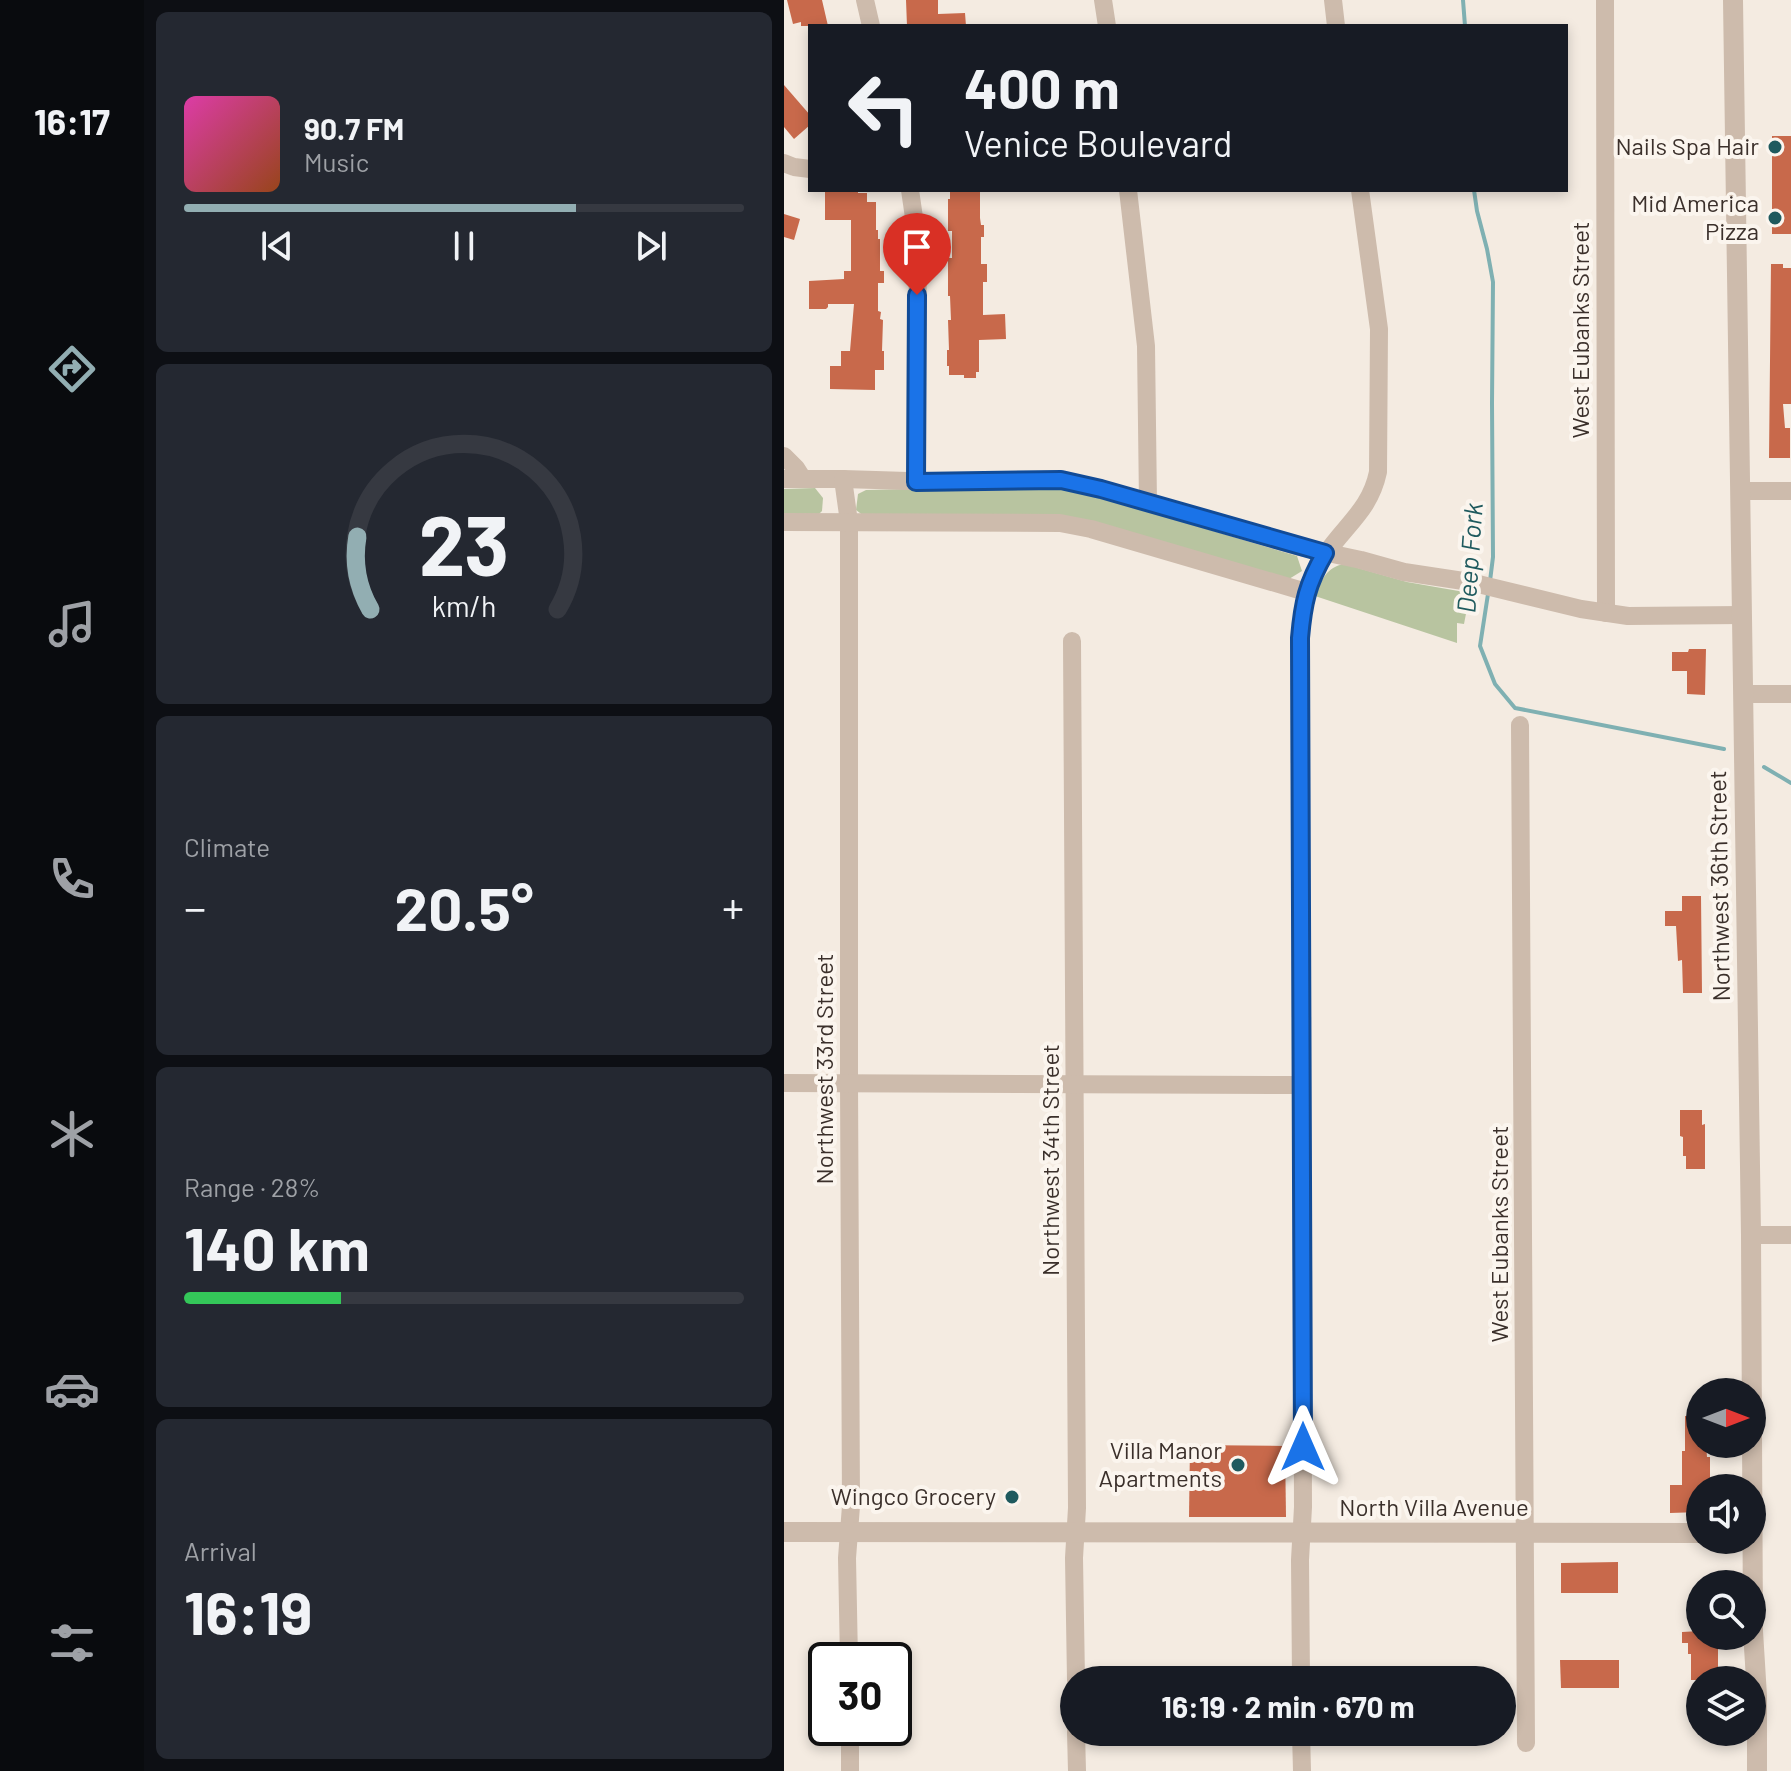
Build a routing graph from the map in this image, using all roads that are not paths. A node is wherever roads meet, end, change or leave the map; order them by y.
1 (865, 0) edge
2 (1103, 0) edge
3 (1333, 0) edge
4 (1605, 0) edge
5 (1733, 0) edge
6 (871, 24) edge
7 (1107, 24) edge
8 (1336, 24) edge
9 (784, 163) edge
10 (808, 169) edge
11 (910, 192) edge
12 (1128, 192) edge
13 (1360, 192) edge
14 (784, 456) edge
15 (784, 479) edge
16 (803, 479) junction
17 (843, 479) junction
18 (916, 482) junction
19 (1740, 491) junction
20 (1791, 491) edge
21 (1148, 503) junction
22 (784, 522) edge
23 (849, 522) junction
24 (1325, 553) junction
25 (1306, 592) junction
26 (1606, 613) junction
27 (1742, 615) junction
28 (1072, 641) dead end
29 (1743, 694) junction
30 (1791, 694) edge
31 (1520, 725) dead end
32 (784, 1083) edge
33 (849, 1083) junction
34 (1075, 1085) junction
35 (1301, 1085) junction
36 (1751, 1235) junction
37 (1791, 1235) edge
38 (1753, 1474) edge
39 (784, 1532) edge
40 (849, 1532) junction
41 (1076, 1533) junction
42 (1686, 1533) edge
43 (1302, 1534) junction
44 (1525, 1535) junction
45 (1753, 1554) edge
46 (849, 1642) edge
47 (1076, 1666) edge
48 (1301, 1666) edge
49 (1526, 1743) dead end
50 (850, 1746) edge
51 (1076, 1746) edge
52 (1301, 1746) edge
53 (850, 1771) edge
54 (1077, 1771) edge
55 (1302, 1771) edge
56 (1757, 1771) edge

1 - 6 street
2 - 7 street
3 - 8 street
4 - 26 street, West Eubanks Street
5 - 19 street, Northwest 36th Street
9 - 10 street
11 - 18 street
12 - 21 street
13 - 24 street
14 - 16 street
15 - 16 street
16 - 17 street
17 - 18 street
17 - 23 street, Northwest 33rd Street
18 - 21 street
19 - 20 street
19 - 27 street, Northwest 36th Street
21 - 24 street
22 - 23 street
23 - 25 street
23 - 33 street, Northwest 33rd Street
24 - 25 street
24 - 26 street
25 - 35 street
26 - 27 street
27 - 29 street, Northwest 36th Street
28 - 34 street, Northwest 34th Street
29 - 30 street
29 - 36 street, Northwest 36th Street
31 - 44 street, West Eubanks Street
32 - 33 street
33 - 34 street
33 - 40 street, Northwest 33rd Street
34 - 35 street
34 - 41 street, Northwest 34th Street
35 - 43 street
36 - 37 street
36 - 38 street, Northwest 36th Street
39 - 40 street, North Villa Avenue
40 - 41 street, North Villa Avenue
40 - 46 street, Northwest 33rd Street
41 - 43 street, North Villa Avenue
41 - 47 street, Northwest 34th Street
42 - 44 street, North Villa Avenue
43 - 44 street, North Villa Avenue
43 - 48 street
44 - 49 street, West Eubanks Street
45 - 56 street, Northwest 36th Street
50 - 53 street
51 - 54 street
52 - 55 street

